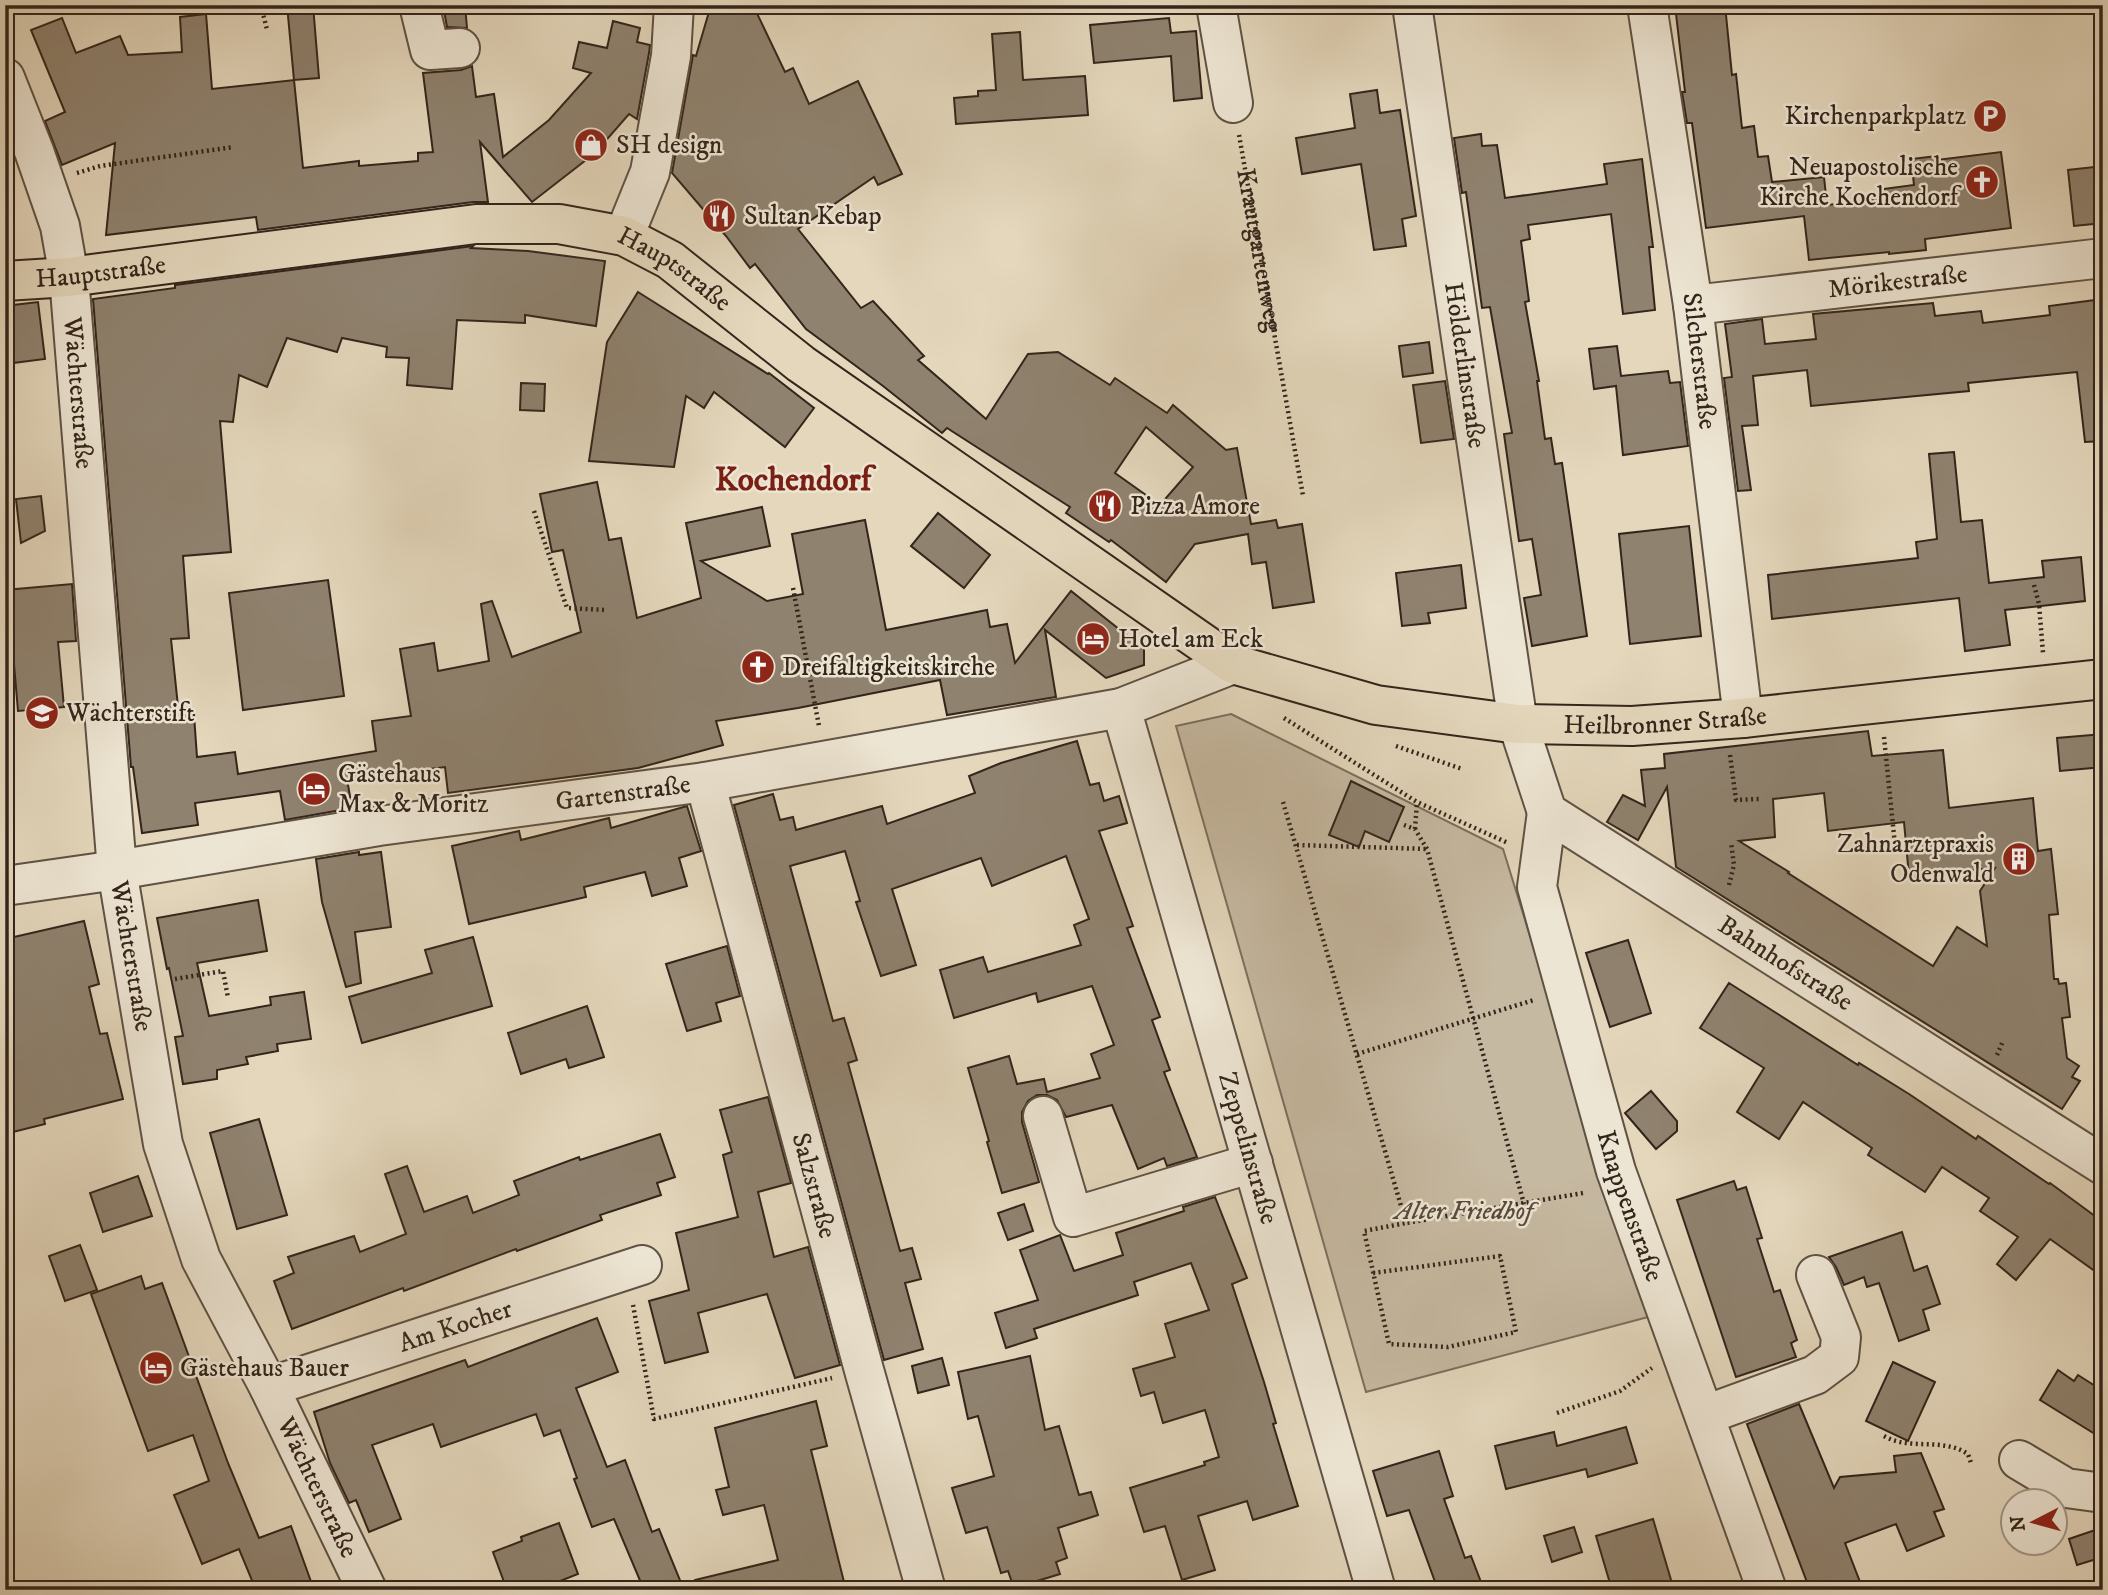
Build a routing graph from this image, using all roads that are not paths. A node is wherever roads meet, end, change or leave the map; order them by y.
1 (419, 5) edge
2 (674, 5) edge
3 (1216, 5) edge
4 (1412, 5) edge
5 (1647, 5) edge
6 (460, 48) dead end
7 (5, 78) edge
8 (1233, 103) road end
9 (624, 236) junction
10 (2103, 258) edge
11 (69, 277) junction
12 (5, 281) edge
13 (1693, 305) junction
14 (1233, 664) junction
15 (2103, 679) edge
16 (1121, 708) junction
17 (1734, 718) junction
18 (1518, 724) junction
19 (705, 782) junction
20 (1547, 811) junction
21 (117, 870) junction
22 (5, 886) edge
23 (1042, 1116) dead end
24 (1253, 1163) junction
25 (2103, 1164) edge
26 (635, 1268) road end
27 (1816, 1275) dead end
28 (270, 1387) junction
29 (1705, 1415) junction
30 (2019, 1460) dead end
31 (2103, 1493) edge
32 (367, 1590) edge
33 (926, 1590) edge
34 (1376, 1590) edge
35 (1767, 1590) edge

1 - 6 street
2 - 9 street
3 - 8 street
4 - 18 street, Hölderlinstraße
5 - 13 street, Silcherstraße
7 - 11 street, Wächterstraße
9 - 11 main road, Hauptstraße
9 - 14 main road, Hauptstraße
10 - 13 street, Mörikestraße
11 - 12 main road, Hauptstraße
11 - 21 street, Wächterstraße
13 - 17 street, Silcherstraße
14 - 16 street, Gartenstraße
14 - 18 main road, Heilbronner Straße
15 - 17 main road, Heilbronner Straße
16 - 19 street, Gartenstraße
16 - 24 street, Zeppelinstraße
17 - 18 main road, Heilbronner Straße
18 - 20 street
19 - 21 street, Gartenstraße
19 - 33 street, Salzstraße
20 - 25 street, Bahnhofstraße
20 - 29 street, Knappenstraße
21 - 22 street, Gartenstraße
21 - 28 street, Wächterstraße
23 - 24 street
24 - 34 street, Zeppelinstraße
26 - 28 street, Am Kocher
27 - 29 street
28 - 32 street, Wächterstraße
29 - 35 street, Knappenstraße
30 - 31 street

